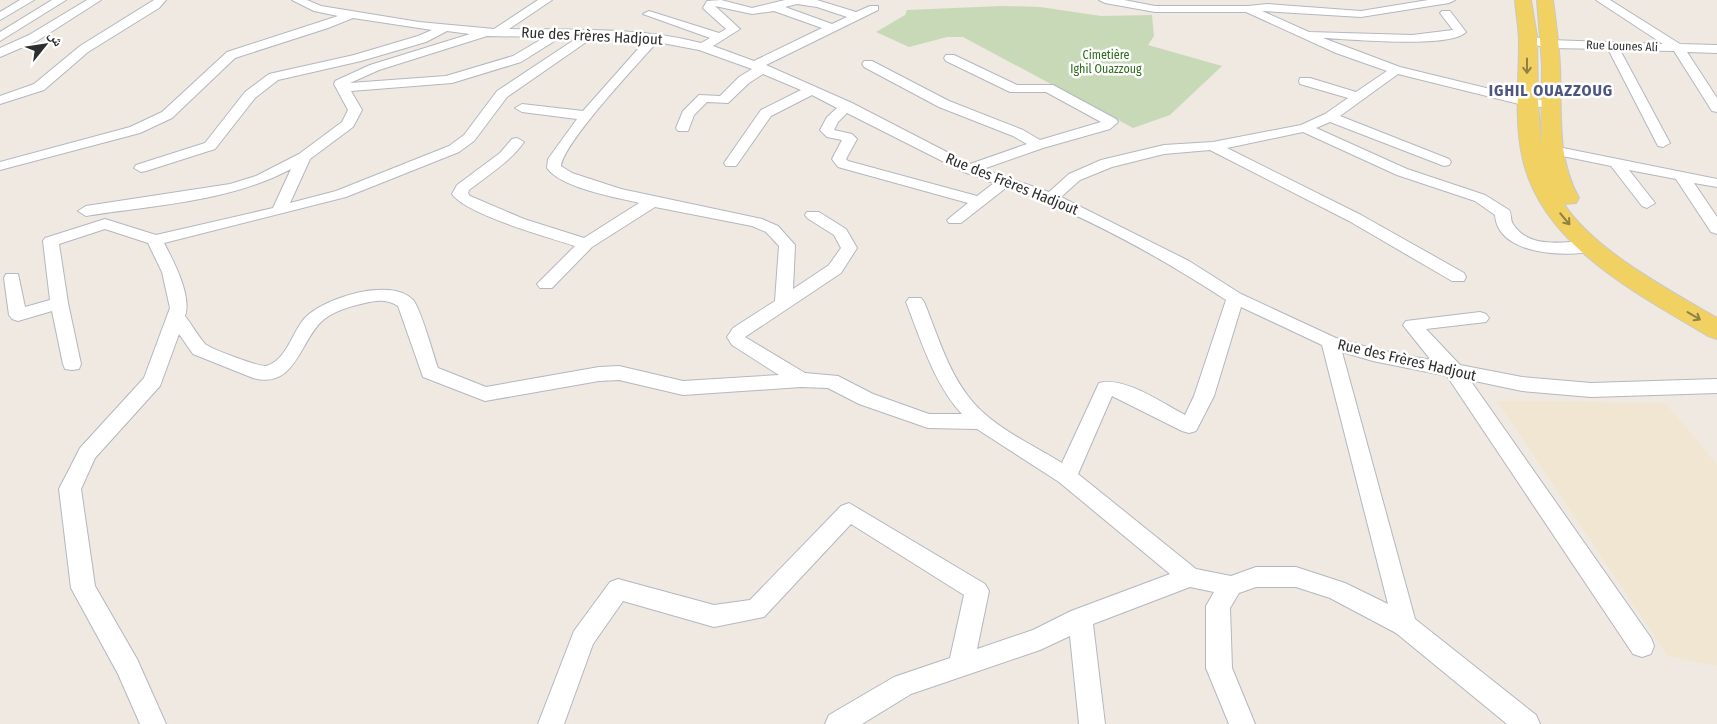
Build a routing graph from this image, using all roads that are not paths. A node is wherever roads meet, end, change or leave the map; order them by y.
1 (28, 0) edge
2 (60, 0) edge
3 (95, 0) edge
4 (160, 0) edge
5 (298, 0) edge
6 (546, 0) edge
7 (1105, 0) edge
8 (1228, 0) edge
9 (1336, 0) edge
10 (1449, 0) edge
11 (1523, 0) edge
12 (1545, 0) edge
13 (1602, 0) edge
14 (777, 8) junction
15 (874, 8) dead end
16 (1248, 9) junction
17 (1446, 13) dead end
18 (353, 14) junction
19 (649, 14) dead end
20 (1361, 14) junction
21 (857, 16) junction
22 (0, 17) edge
23 (446, 27) junction
24 (832, 28) junction
25 (492, 32) junction
26 (560, 33) junction
27 (1302, 33) junction
28 (590, 34) junction
29 (1380, 36) junction
30 (0, 37) edge
31 (720, 37) junction
32 (654, 38) junction
33 (1528, 40) junction
34 (1550, 44) junction
35 (1612, 46) junction
36 (703, 47) junction
37 (1678, 48) junction
38 (1717, 49) edge
39 (0, 53) edge
40 (950, 58) dead end
41 (868, 64) dead end
42 (759, 67) junction
43 (1396, 70) junction
44 (1305, 81) dead end
45 (342, 88) junction
46 (812, 90) junction
47 (1358, 96) junction
48 (0, 100) edge
49 (1527, 102) junction
50 (1552, 105) junction
51 (847, 106) junction
52 (522, 108) dead end
53 (1717, 108) edge
54 (587, 116) junction
55 (1330, 116) junction
56 (683, 128) dead end
57 (1305, 128) junction
58 (517, 142) dead end
59 (1663, 143) dead end
60 (1038, 145) junction
61 (1213, 146) junction
62 (1553, 150) junction
63 (304, 157) junction
64 (732, 162) dead end
65 (1444, 162) dead end
66 (1616, 163) junction
67 (0, 166) edge
68 (141, 168) dead end
69 (969, 169) junction
70 (1682, 175) junction
71 (1006, 181) junction
72 (1717, 183) edge
73 (1052, 198) junction
74 (653, 201) junction
75 (980, 201) junction
76 (1646, 202) dead end
77 (279, 211) junction
78 (86, 212) dead end
79 (813, 215) dead end
80 (955, 220) dead end
81 (1717, 229) edge
82 (155, 240) junction
83 (586, 244) junction
84 (1592, 247) junction
85 (1458, 277) dead end
86 (12, 278) dead end
87 (546, 284) dead end
88 (1234, 298) junction
89 (60, 302) junction
90 (915, 302) dead end
91 (784, 303) junction
92 (1717, 312) edge
93 (176, 317) junction
94 (1480, 318) dead end
95 (1717, 330) edge
96 (1330, 342) junction
97 (72, 364) dead end
98 (1453, 370) junction
99 (801, 380) junction
100 (1717, 386) edge
101 (981, 422) junction
102 (1066, 476) junction
103 (1190, 577) junction
104 (1231, 586) junction
105 (1080, 618) junction
106 (1405, 625) junction
107 (1642, 646) dead end
108 (961, 666) junction
109 (153, 724) edge
110 (551, 724) edge
111 (838, 724) edge
112 (1092, 724) edge
113 (1242, 724) edge
114 (1527, 724) edge

1 - 22 street
2 - 30 street
3 - 39 street
4 - 48 street
5 - 18 street, Rue des Frères Hadjout
6 - 25 street
7 - 16 street
8 - 16 street
9 - 20 street
10 - 20 street
11 - 33 main road
12 - 34 main road
13 - 37 street
14 - 21 street
14 - 24 street
14 - 31 street
15 - 21 street
16 - 20 street
16 - 27 street
17 - 29 street
18 - 23 street, Rue des Frères Hadjout
18 - 67 street
19 - 31 street
20 - 29 street
21 - 24 street
23 - 25 street, Rue des Frères Hadjout
23 - 68 street
24 - 42 street
25 - 26 street, Rue des Frères Hadjout
25 - 45 street
26 - 28 street, Rue des Frères Hadjout
26 - 45 street
27 - 29 street
27 - 43 street
28 - 32 street, Rue des Frères Hadjout
28 - 77 street
31 - 36 street
32 - 36 street, Rue des Frères Hadjout
32 - 54 street
33 - 34 street, Rue Lounes Ali
33 -> 49 main road
34 - 35 street, Rue Lounes Ali
34 - 50 main road
35 - 37 street, Rue Lounes Ali
35 - 59 street
36 - 42 street, Rue des Frères Hadjout
37 - 38 street, Rue Lounes Ali
37 - 53 street
40 - 60 street
41 - 60 street
42 - 46 street, Rue des Frères Hadjout
42 - 56 street
43 - 47 street
43 - 49 street
44 - 47 street
45 - 63 street
46 - 51 street, Rue des Frères Hadjout
46 - 64 street
47 - 55 street
49 - 50 street
49 -> 84 main road
50 - 62 main road
51 - 69 street, Rue des Frères Hadjout
51 - 75 street
52 - 54 street
54 - 74 street
55 - 57 street
55 - 65 street
57 - 61 street
57 - 84 street
58 - 83 street
60 - 69 street
61 - 73 street
61 - 85 street
62 - 66 street
62 - 92 main road
63 - 77 street
63 - 78 street
66 - 70 street
66 - 76 street
69 - 71 street, Rue des Frères Hadjout
70 - 72 street
70 - 81 street
71 - 73 street, Rue des Frères Hadjout
71 - 75 street
73 - 88 street, Rue des Frères Hadjout
74 - 83 street
74 - 91 street
75 - 80 street
77 - 82 street
79 - 91 street
82 - 89 street
82 - 93 street
83 - 87 street
84 -> 95 main road
86 - 89 street
88 - 96 street, Rue des Frères Hadjout
88 - 102 street
89 - 97 street
90 - 101 street
91 - 99 street
93 - 99 street
93 - 109 street
94 - 98 street
96 - 98 street, Rue des Frères Hadjout
96 - 106 street
98 - 100 street, Rue des Frères Hadjout
98 - 107 street
99 - 101 street
101 - 102 street
102 - 103 street
103 - 104 street
103 - 105 street
104 - 106 street
104 - 113 street
105 - 108 street
105 - 112 street
106 - 114 street
108 - 110 street
108 - 111 street

